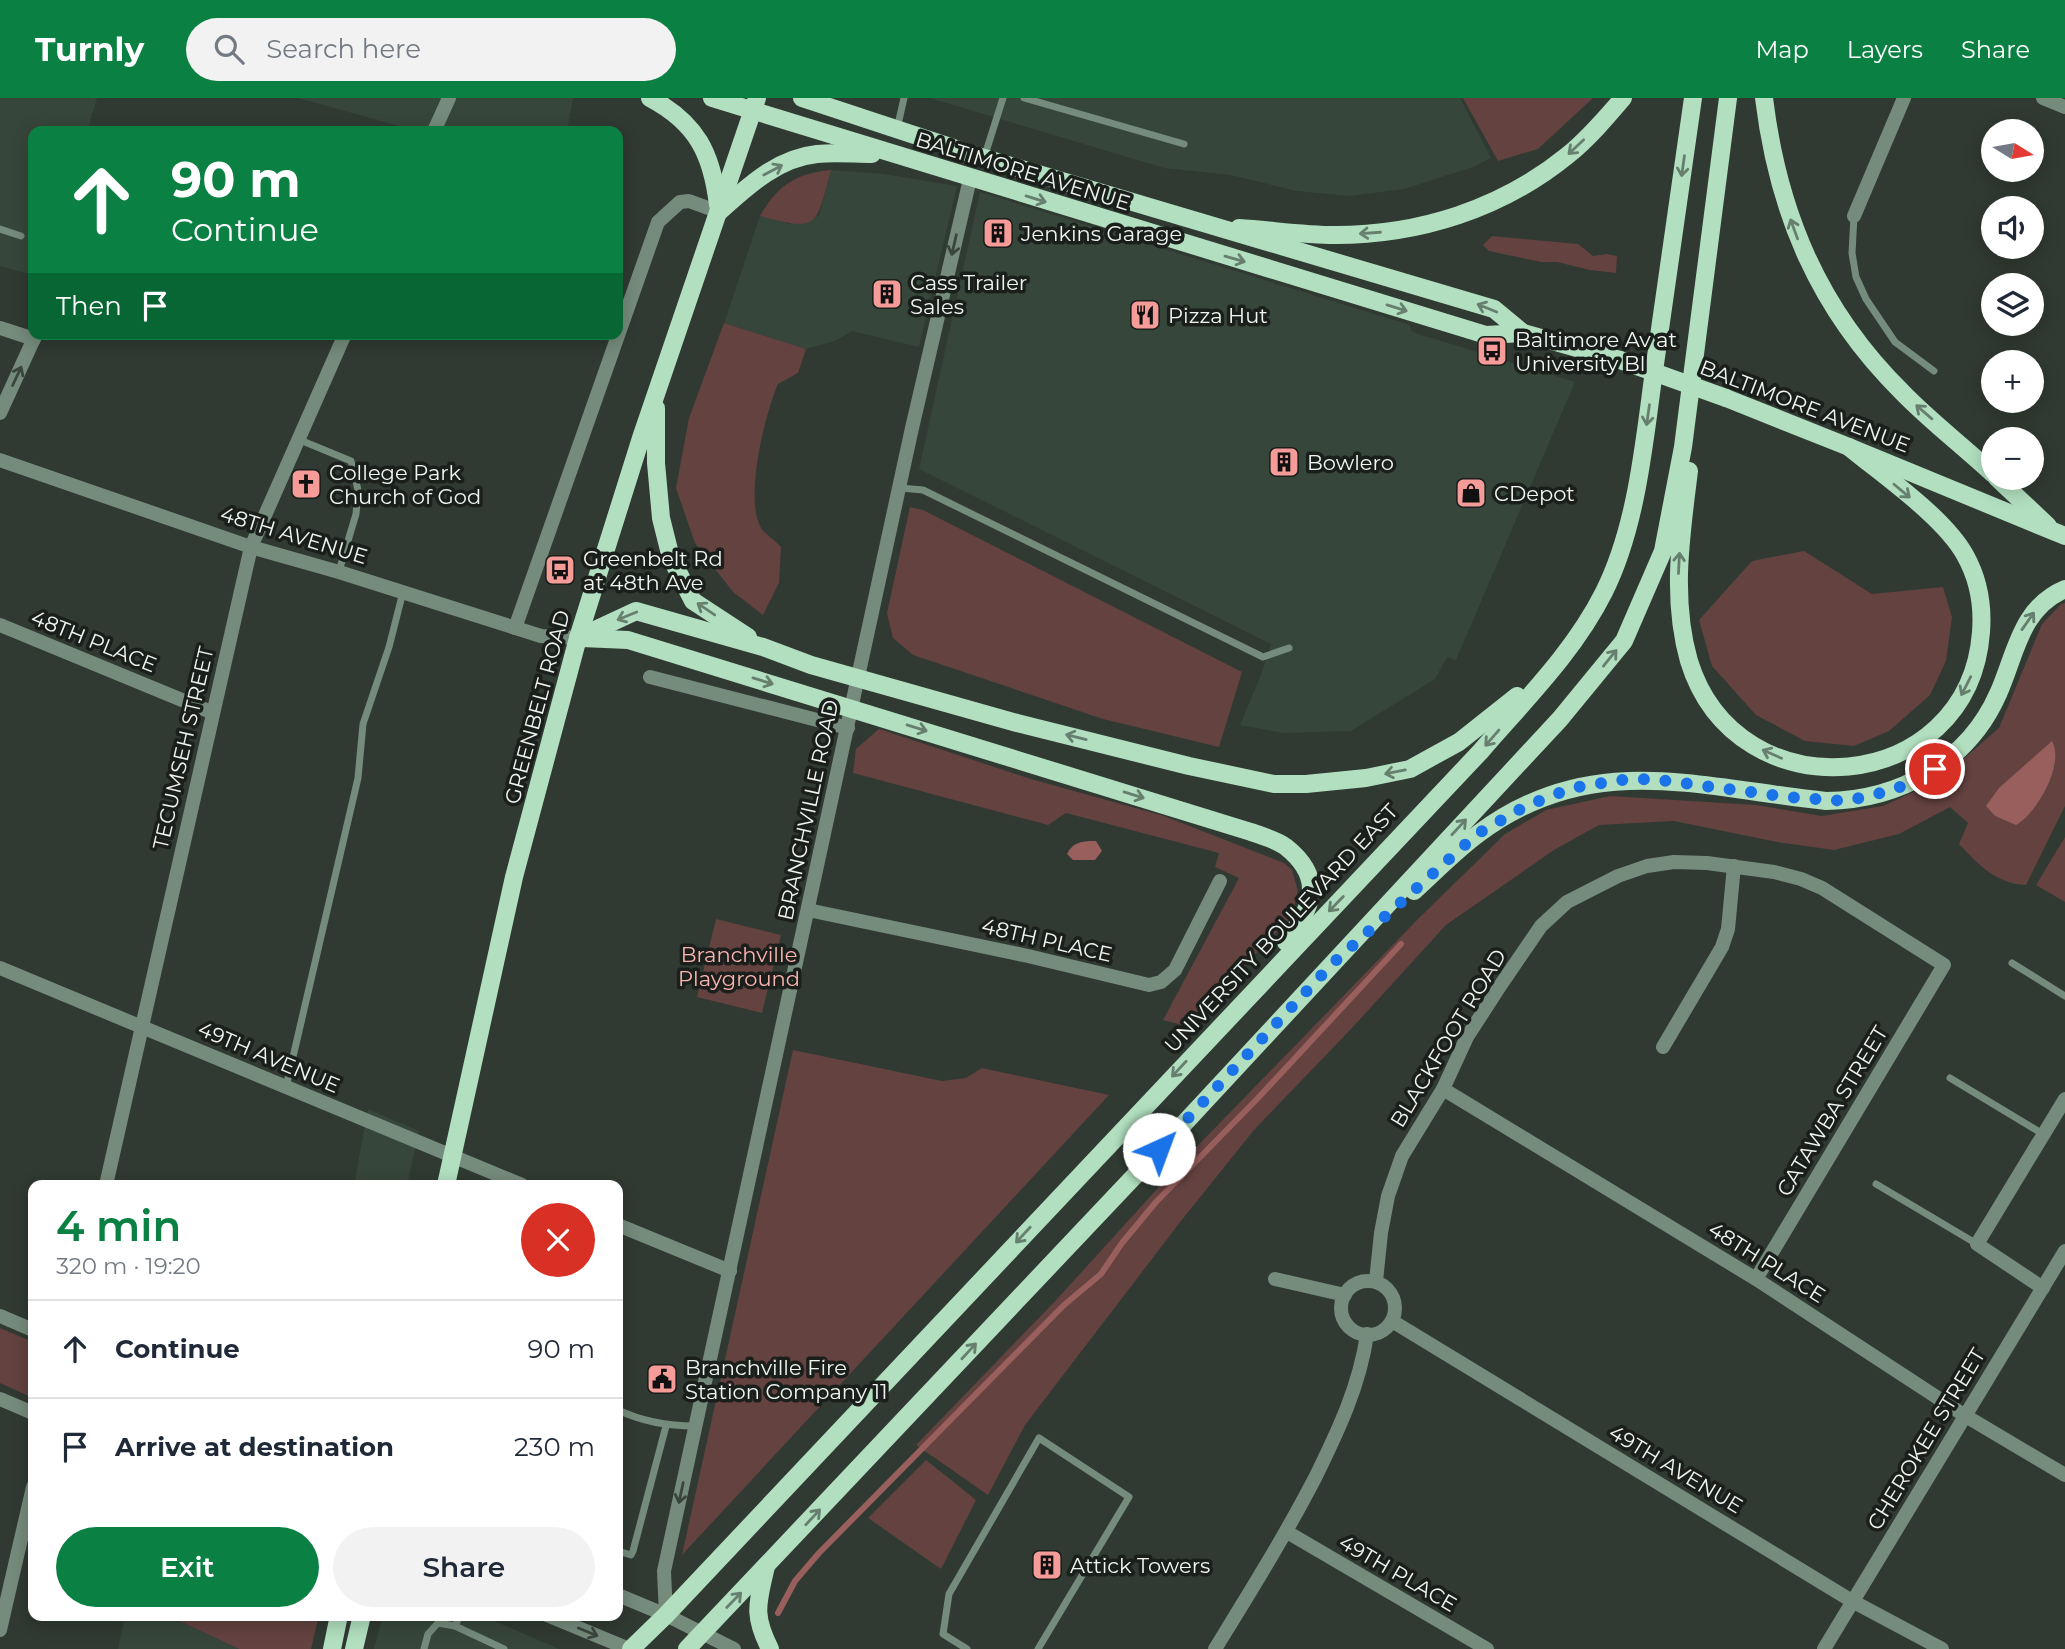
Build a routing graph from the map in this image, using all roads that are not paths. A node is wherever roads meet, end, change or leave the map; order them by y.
1 (449, 98) edge
2 (650, 98) edge
3 (715, 98) edge
4 (802, 98) edge
5 (904, 98) edge
6 (1003, 98) edge
7 (1024, 98) edge
8 (1623, 98) edge
9 (1693, 98) edge
10 (1728, 98) edge
11 (1764, 98) edge
12 (1904, 98) edge
13 (2043, 98) edge
14 (755, 104) edge
15 (2065, 107) edge
16 (436, 126) edge
17 (897, 130) junction
18 (1184, 144) dead end
19 (890, 153) junction
20 (984, 158) junction
21 (970, 179) junction
22 (1716, 188) junction
23 (719, 212) junction
24 (1854, 216) joint
25 (1214, 228) junction
26 (0, 229) edge
27 (21, 236) dead end
28 (623, 320) edge
29 (0, 328) edge
30 (1523, 333) junction
31 (28, 335) edge
32 (34, 340) edge
33 (342, 340) edge
34 (616, 340) edge
35 (1934, 371) dead end
36 (657, 393) junction
37 (0, 413) edge
38 (300, 440) junction
39 (1849, 447) junction
40 (0, 460) edge
41 (1981, 463) edge
42 (900, 488) junction
43 (2010, 490) edge
44 (2060, 535) edge
45 (251, 547) junction
46 (338, 572) junction
47 (2065, 589) edge
48 (403, 592) junction
49 (0, 625) edge
50 (515, 628) junction
51 (578, 638) junction
52 (763, 647) junction
53 (1289, 648) dead end
54 (1553, 668) junction
55 (650, 677) dead end
56 (858, 678) junction
57 (852, 708) junction
58 (211, 712) junction
59 (848, 728) junction
60 (1734, 866) junction
61 (1220, 881) dead end
62 (808, 910) junction
63 (2012, 963) dead end
64 (1331, 965) junction
65 (1944, 965) joint
66 (0, 968) edge
67 (2065, 996) edge
68 (142, 1027) junction
69 (1203, 1044) junction
70 (1663, 1047) dead end
71 (1950, 1078) dead end
72 (286, 1087) junction
73 (1443, 1089) junction
74 (2065, 1099) edge
75 (2043, 1134) junction
76 (453, 1156) junction
77 (107, 1180) edge
78 (447, 1180) edge
79 (510, 1180) edge
80 (1876, 1184) dead end
81 (623, 1226) edge
82 (1977, 1244) junction
83 (2065, 1251) edge
84 (730, 1271) junction
85 (1275, 1279) dead end
86 (1756, 1279) junction
87 (1377, 1282) junction
88 (2043, 1287) junction
89 (1345, 1295) junction
90 (0, 1316) edge
91 (1392, 1321) junction
92 (28, 1328) edge
93 (1367, 1334) junction
94 (0, 1399) edge
95 (28, 1411) edge
96 (623, 1412) edge
97 (1964, 1415) junction
98 (666, 1426) junction
99 (696, 1426) junction
100 (2065, 1475) edge
101 (28, 1509) edge
102 (1287, 1532) junction
103 (623, 1553) edge
104 (766, 1566) junction
105 (623, 1597) edge
106 (1852, 1601) junction
107 (666, 1615) junction
108 (338, 1621) edge
109 (361, 1621) edge
110 (457, 1621) edge
111 (562, 1621) edge
112 (455, 1626) junction
113 (0, 1630) edge
114 (702, 1633) junction
115 (359, 1645) edge
116 (332, 1649) edge
117 (424, 1649) edge
118 (503, 1649) edge
119 (630, 1649) edge
120 (687, 1649) edge
121 (734, 1649) edge
122 (770, 1649) edge
123 (967, 1649) edge
124 (1038, 1649) edge
125 (1215, 1649) edge
126 (1487, 1649) edge
127 (1824, 1649) edge
128 (1942, 1649) edge

1 - 16 street
2 - 23 main road
3 - 14 main road, BALTIMORE AVENUE
4 - 17 main road, BALTIMORE AVENUE
5 - 17 lane
6 - 20 lane
7 - 18 lane
8 -> 25 main road
9 -> 54 main road, UNIVERSITY BOULEVARD EAST
10 - 22 main road
41 -> 11 main road
12 - 24 street
13 - 15 street
14 - 19 main road, BALTIMORE AVENUE
14 - 23 main road, GREENBELT ROAD
17 - 20 main road, BALTIMORE AVENUE
19 - 21 main road, BALTIMORE AVENUE
23 -> 19 main road
20 - 25 main road, BALTIMORE AVENUE
21 -> 30 main road, BALTIMORE AVENUE
21 -> 42 street, BRANCHVILLE ROAD
39 -> 22 main road
64 -> 22 main road
23 - 28 street, GREENBELT ROAD
23 - 36 main road, GREENBELT ROAD
24 - 35 lane
30 -> 25 main road, BALTIMORE AVENUE
26 - 27 lane
29 - 31 street
30 - 39 main road, BALTIMORE AVENUE, bridge
37 -> 32 street
33 - 38 street, TECUMSEH STREET
34 - 50 street, GREENBELT ROAD
36 - 51 main road, GREENBELT ROAD
52 -> 36 main road
38 - 45 street, TECUMSEH STREET
38 - 46 lane
39 - 44 main road, BALTIMORE AVENUE
40 - 45 street, 48TH AVENUE
42 - 53 lane
42 - 56 street, BRANCHVILLE ROAD
43 - 44 main road
45 - 46 street, 48TH AVENUE
45 - 58 street, TECUMSEH STREET
46 - 48 street, 48TH AVENUE
64 -> 47 main road
48 - 50 street, 48TH AVENUE
48 - 72 lane
49 - 58 street, 48TH PLACE
50 - 51 street, 48TH AVENUE
52 -> 51 main road, 48TH AVENUE
51 -> 57 main road, 48TH AVENUE
51 - 76 main road, GREENBELT ROAD
52 - 56 main road, 48TH AVENUE
54 -> 56 main road, 48TH AVENUE
54 -> 69 main road, UNIVERSITY BOULEVARD EAST
55 - 59 street
56 - 57 street, BRANCHVILLE ROAD
57 - 59 street, BRANCHVILLE ROAD
57 -> 69 main road, 48TH AVENUE
58 - 68 street, TECUMSEH STREET
59 - 62 street, BRANCHVILLE ROAD
60 - 65 street, BLACKFOOT ROAD
60 - 70 street
60 - 73 street, BLACKFOOT ROAD
61 - 62 street, 48TH PLACE
62 - 84 street, BRANCHVILLE ROAD
63 - 67 lane
104 -> 64 main road
65 - 86 street, CATAWBA STREET
66 - 68 street, 49TH AVENUE
68 - 72 street, 49TH AVENUE
68 - 77 street, TECUMSEH STREET
69 -> 107 main road, UNIVERSITY BOULEVARD EAST
71 - 75 lane
72 - 76 street, 49TH AVENUE
73 - 86 street, 48TH PLACE
73 - 87 street, BLACKFOOT ROAD
74 - 75 street
75 - 82 street
76 - 78 main road, GREENBELT ROAD
76 - 79 street, 49TH AVENUE
80 - 82 lane
81 - 84 street
82 - 88 street
83 - 88 street, CHEROKEE STREET
84 - 99 street, BRANCHVILLE ROAD
85 - 89 street
86 - 97 street, 48TH PLACE
87 - 89 street
87 - 91 street
88 - 97 street, CHEROKEE STREET
89 - 93 street
90 - 92 street
91 - 93 street
91 - 106 street, 49TH AVENUE
93 - 102 street
94 - 95 street
96 - 98 lane
97 - 100 street, 48TH PLACE
97 - 106 street, CHEROKEE STREET
98 - 99 lane
98 - 103 lane
99 -> 107 street, BRANCHVILLE ROAD
101 - 113 street
102 - 125 street
102 - 126 street, 49TH PLACE
114 -> 104 main road
104 - 122 main road
105 - 107 street
106 - 127 street, CHEROKEE STREET
106 - 128 street, 49TH AVENUE
107 - 114 street
107 - 119 main road, UNIVERSITY BOULEVARD EAST
108 - 116 main road
109 - 115 main road
110 - 112 lane
111 -> 119 street
112 - 117 lane
112 - 118 lane
114 - 120 main road
114 - 121 street
123 - 124 lane

